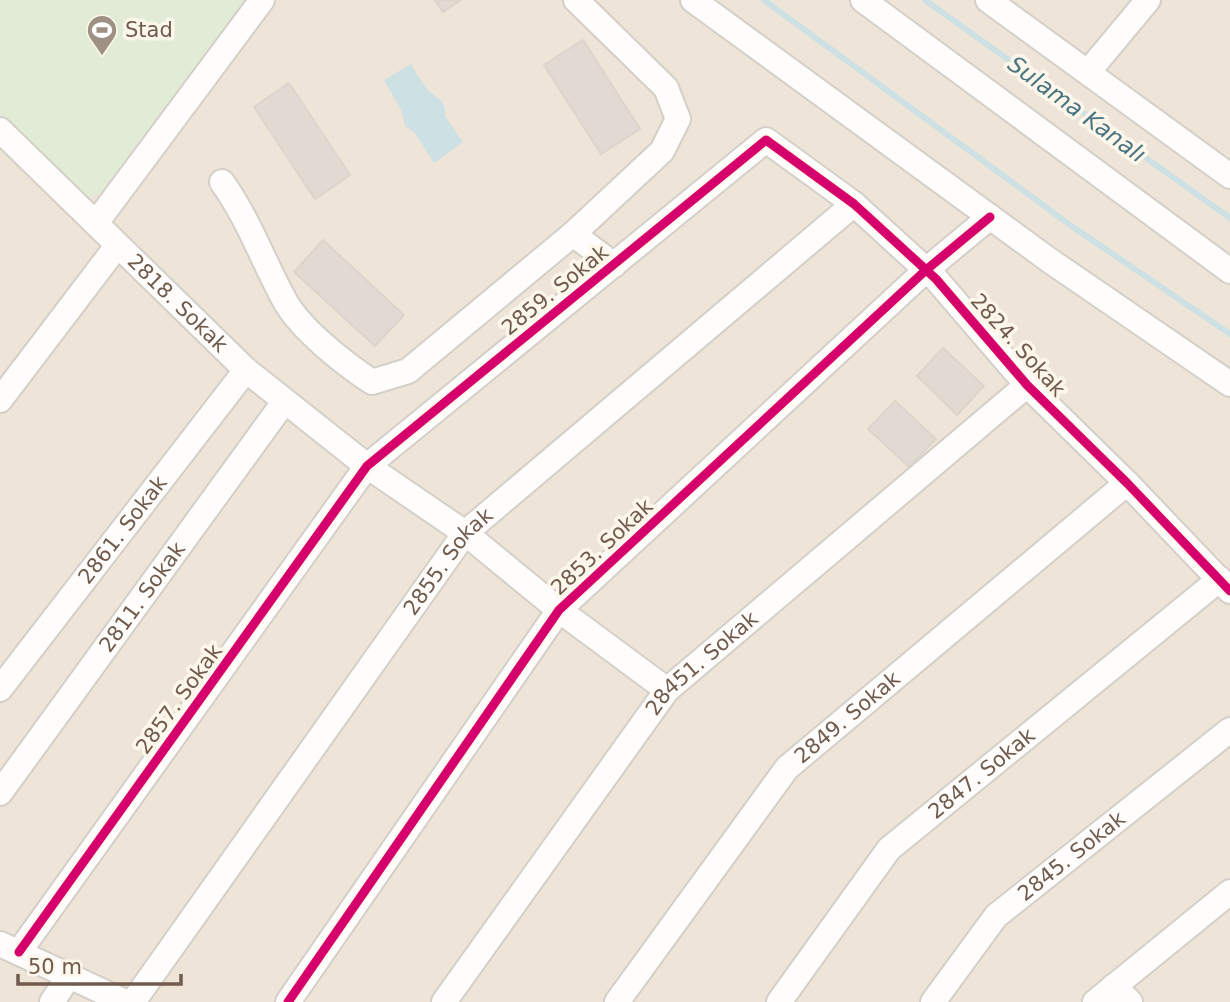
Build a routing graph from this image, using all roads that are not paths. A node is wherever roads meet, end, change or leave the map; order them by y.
1 (262, 0) edge
2 (576, 0) edge
3 (693, 0) edge
4 (863, 0) edge
5 (988, 0) edge
6 (1148, 0) edge
7 (1087, 72) junction
8 (0, 130) edge
9 (766, 140) joint
10 (1230, 176) edge
11 (222, 182) dead end
12 (854, 204) junction
13 (989, 217) junction
14 (96, 223) junction
15 (573, 234) junction
16 (117, 246) junction
17 (614, 265) junction
18 (926, 270) junction
19 (1230, 271) edge
20 (246, 370) junction
21 (1230, 384) edge
22 (1027, 385) junction
23 (0, 400) edge
24 (284, 402) junction
25 (367, 466) junction
26 (1127, 483) junction
27 (465, 533) junction
28 (1225, 585) edge
29 (558, 610) junction
30 (0, 689) edge
31 (667, 690) junction
32 (1230, 730) edge
33 (0, 793) edge
34 (1230, 891) edge
35 (9, 948) edge
36 (69, 976) junction
37 (1122, 994) edge
38 (52, 1002) edge
39 (125, 1002) edge
40 (133, 1002) edge
41 (288, 1002) edge
42 (444, 1002) edge
43 (617, 1002) edge
44 (779, 1002) edge
45 (933, 1002) edge
46 (1095, 1002) edge

1 - 14 street
2 - 15 street
3 - 13 street
4 - 19 street
5 - 7 street
6 - 7 street
7 - 10 street
8 - 14 street, 2818. Sokak
9 - 12 street, 2824. Sokak
9 - 17 street, 2859. Sokak
11 - 15 street
12 - 18 street, 2824. Sokak
12 - 27 street, 2855. Sokak
13 - 18 street, 2853. Sokak
13 - 21 street
14 - 16 street, 2818. Sokak
15 - 17 street
16 - 20 street, 2818. Sokak
16 - 23 street
17 - 25 street, 2859. Sokak
18 - 22 street, 2824. Sokak
18 - 29 street, 2853. Sokak
20 - 24 street, 2818. Sokak
20 - 30 street, 2861. Sokak
22 - 26 street, 2824. Sokak
22 - 31 street, 28451. Sokak
24 - 25 street, 2818. Sokak
24 - 33 street, 2811. Sokak
25 - 27 street, 2818. Sokak
25 - 35 street, 2857. Sokak
26 - 28 street, 2824. Sokak
26 - 43 street, 2849. Sokak
27 - 29 street, 2818. Sokak
27 - 40 street, 2855. Sokak
28 - 44 street, 2847. Sokak
29 - 31 street, 2818. Sokak
29 - 41 street, 2853. Sokak
31 - 42 street, 28451. Sokak
32 - 45 street, 2845. Sokak
34 - 37 street
35 - 36 street
36 - 38 street
36 - 39 street
37 - 46 street

